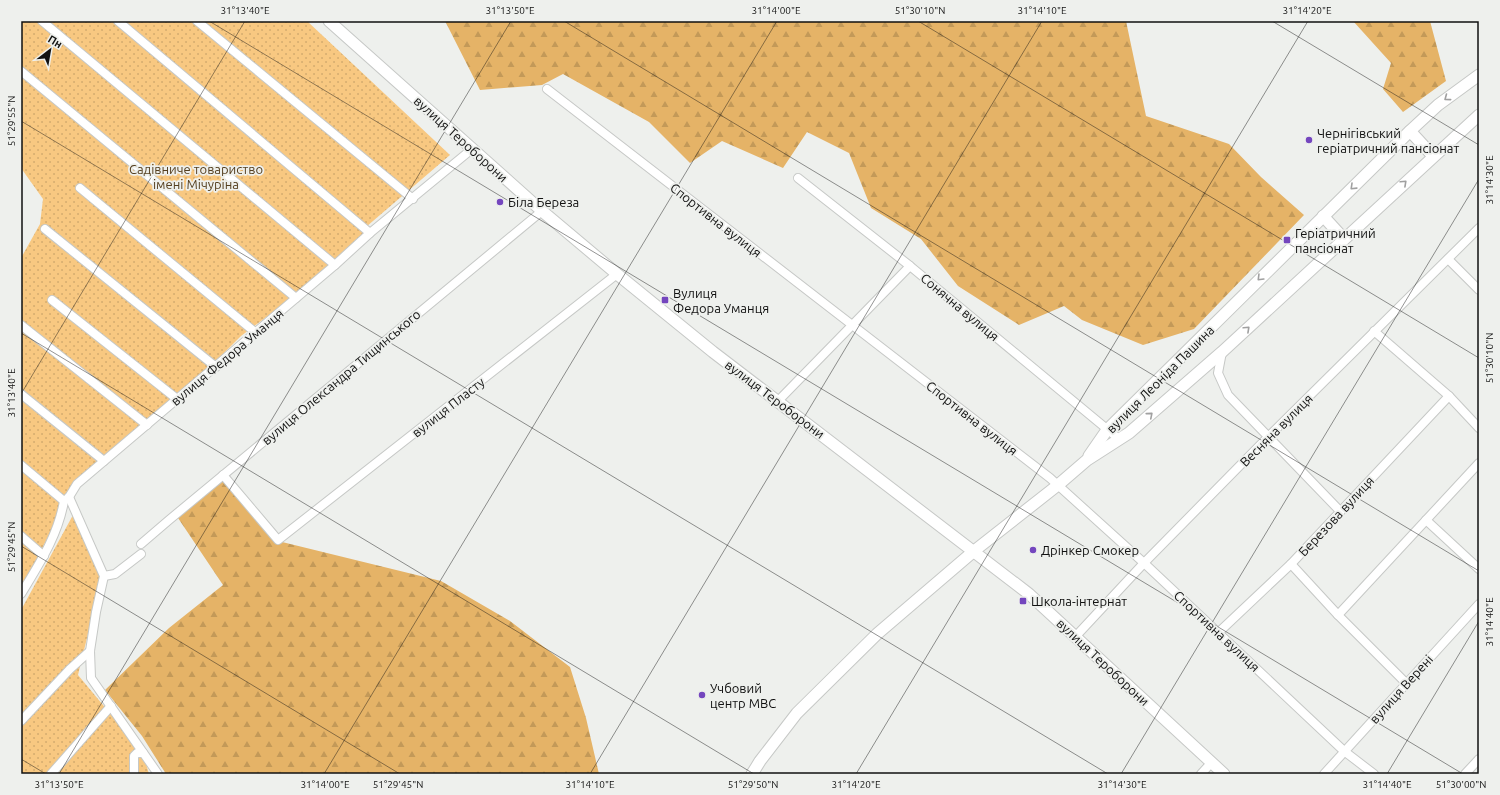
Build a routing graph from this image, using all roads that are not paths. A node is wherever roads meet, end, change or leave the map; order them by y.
1 (42, 21) edge
2 (118, 21) edge
3 (197, 21) edge
4 (329, 21) edge
5 (21, 71) edge
6 (1479, 75) edge
7 (547, 89) dead end
8 (1479, 114) edge
9 (1410, 131) junction
10 (472, 149) junction
11 (1432, 156) junction
12 (798, 178) dead end
13 (80, 188) dead end
14 (413, 199) junction
15 (542, 211) junction
16 (1323, 216) junction
17 (1479, 228) edge
18 (45, 229) dead end
19 (370, 233) junction
20 (1344, 238) junction
21 (1448, 259) junction
22 (335, 265) junction
23 (910, 266) junction
24 (617, 274) junction
25 (1479, 290) edge
26 (296, 298) junction
27 (52, 300) dead end
28 (21, 325) edge
29 (851, 325) junction
30 (1374, 331) junction
31 (256, 333) junction
32 (1222, 352) junction
33 (216, 367) junction
34 (21, 394) edge
35 (1449, 396) junction
36 (178, 399) junction
37 (778, 401) junction
38 (147, 425) junction
39 (1479, 428) edge
40 (1107, 430) junction
41 (1268, 437) junction
42 (1119, 440) junction
43 (1087, 460) junction
44 (104, 462) junction
45 (1479, 463) edge
46 (21, 465) edge
47 (223, 475) junction
48 (1058, 485) junction
49 (67, 499) junction
50 (1340, 511) junction
51 (1426, 520) junction
52 (21, 536) edge
53 (141, 544) dead end
54 (974, 551) junction
55 (141, 554) dead end
56 (44, 556) junction
57 (1144, 563) junction
58 (1291, 564) junction
59 (1479, 569) edge
60 (104, 576) junction
61 (21, 594) edge
62 (1479, 604) edge
63 (1338, 615) junction
64 (1218, 632) junction
65 (1076, 636) junction
66 (90, 651) junction
67 (1406, 683) junction
68 (111, 706) junction
69 (21, 721) edge
70 (1344, 750) junction
71 (143, 753) junction
72 (1479, 759) edge
73 (1212, 762) junction
74 (51, 774) edge
75 (134, 774) edge
76 (158, 774) edge
77 (752, 774) edge
78 (1201, 774) edge
79 (1224, 774) edge
80 (1324, 774) edge
81 (1374, 774) edge
82 (1465, 774) edge

1 - 22 street
2 - 19 street
3 - 14 street
4 - 10 main road, вулиця Тероборони
5 - 26 street
6 -> 9 main road, вулиця Леоніда Пашина
7 - 29 street, Спортивна вулиця
8 - 11 main road, вулиця Леоніда Пашина
9 - 11 main road
9 -> 16 main road, вулиця Леоніда Пашина
10 - 14 street, вулиця Федора Уманця
10 - 15 main road, вулиця Тероборони
20 -> 11 main road, вулиця Леоніда Пашина
12 - 23 street, Сонячна вулиця
13 - 31 street
14 - 19 street, вулиця Федора Уманця
15 - 24 main road, вулиця Тероборони
15 - 47 street, вулиця Олександра Тищинського
16 - 20 main road
16 -> 40 main road, вулиця Леоніда Пашина
17 - 21 street, Весняна вулиця
18 - 33 street
19 - 22 street, вулиця Федора Уманця
32 -> 20 main road, вулиця Леоніда Пашина
21 - 25 street
21 - 30 street, Весняна вулиця
22 - 26 street, вулиця Федора Уманця
23 - 29 street
23 - 40 street, Сонячна вулиця
24 - 37 main road, вулиця Тероборони
24 - 47 street, вулиця Пласту
26 - 31 street, вулиця Федора Уманця
27 - 36 street
28 - 38 street
29 - 37 street
29 - 48 street, Спортивна вулиця
30 - 35 street
30 - 41 street, Весняна вулиця
31 - 33 street, вулиця Федора Уманця
32 - 41 street
42 -> 32 main road, вулиця Леоніда Пашина
33 - 36 street, вулиця Федора Уманця
34 - 44 street
35 - 39 street
35 - 50 street, Березова вулиця
36 - 38 street, вулиця Федора Уманця
37 - 54 main road, вулиця Тероборони
38 - 44 street, вулиця Федора Уманця
40 - 42 street, Сонячна вулиця
40 - 43 main road, вулиця Леоніда Пашина
41 - 50 street
41 - 57 street, Весняна вулиця
42 - 43 main road, вулиця Леоніда Пашина
43 - 48 main road
44 - 49 street, вулиця Федора Уманця
45 - 51 street
46 - 49 street
47 - 53 street, вулиця Олександра Тищинського
48 - 54 main road
48 - 57 street, Спортивна вулиця
49 - 56 street, вулиця Федора Уманця
49 - 60 street
50 - 58 street, Березова вулиця
51 - 59 street
51 - 63 street
52 - 56 street
54 - 65 main road, вулиця Тероборони
54 - 77 main road
55 - 60 street
56 - 61 street, вулиця Федора Уманця
57 - 64 street, Спортивна вулиця
57 - 65 street, Весняна вулиця
58 - 63 street
58 - 64 street, Березова вулиця
60 - 66 street
62 - 67 street, вулиця Верені
63 - 67 street
64 - 70 street, Спортивна вулиця
65 - 73 main road, вулиця Тероборони
66 - 68 street
66 - 69 street
67 - 70 street, вулиця Верені
68 - 71 street
68 - 74 street
70 - 80 street, вулиця Верені
70 - 81 street, Спортивна вулиця
71 - 75 street
71 - 76 street
72 - 82 street
73 - 78 street
73 - 79 main road, вулиця Тероборони

